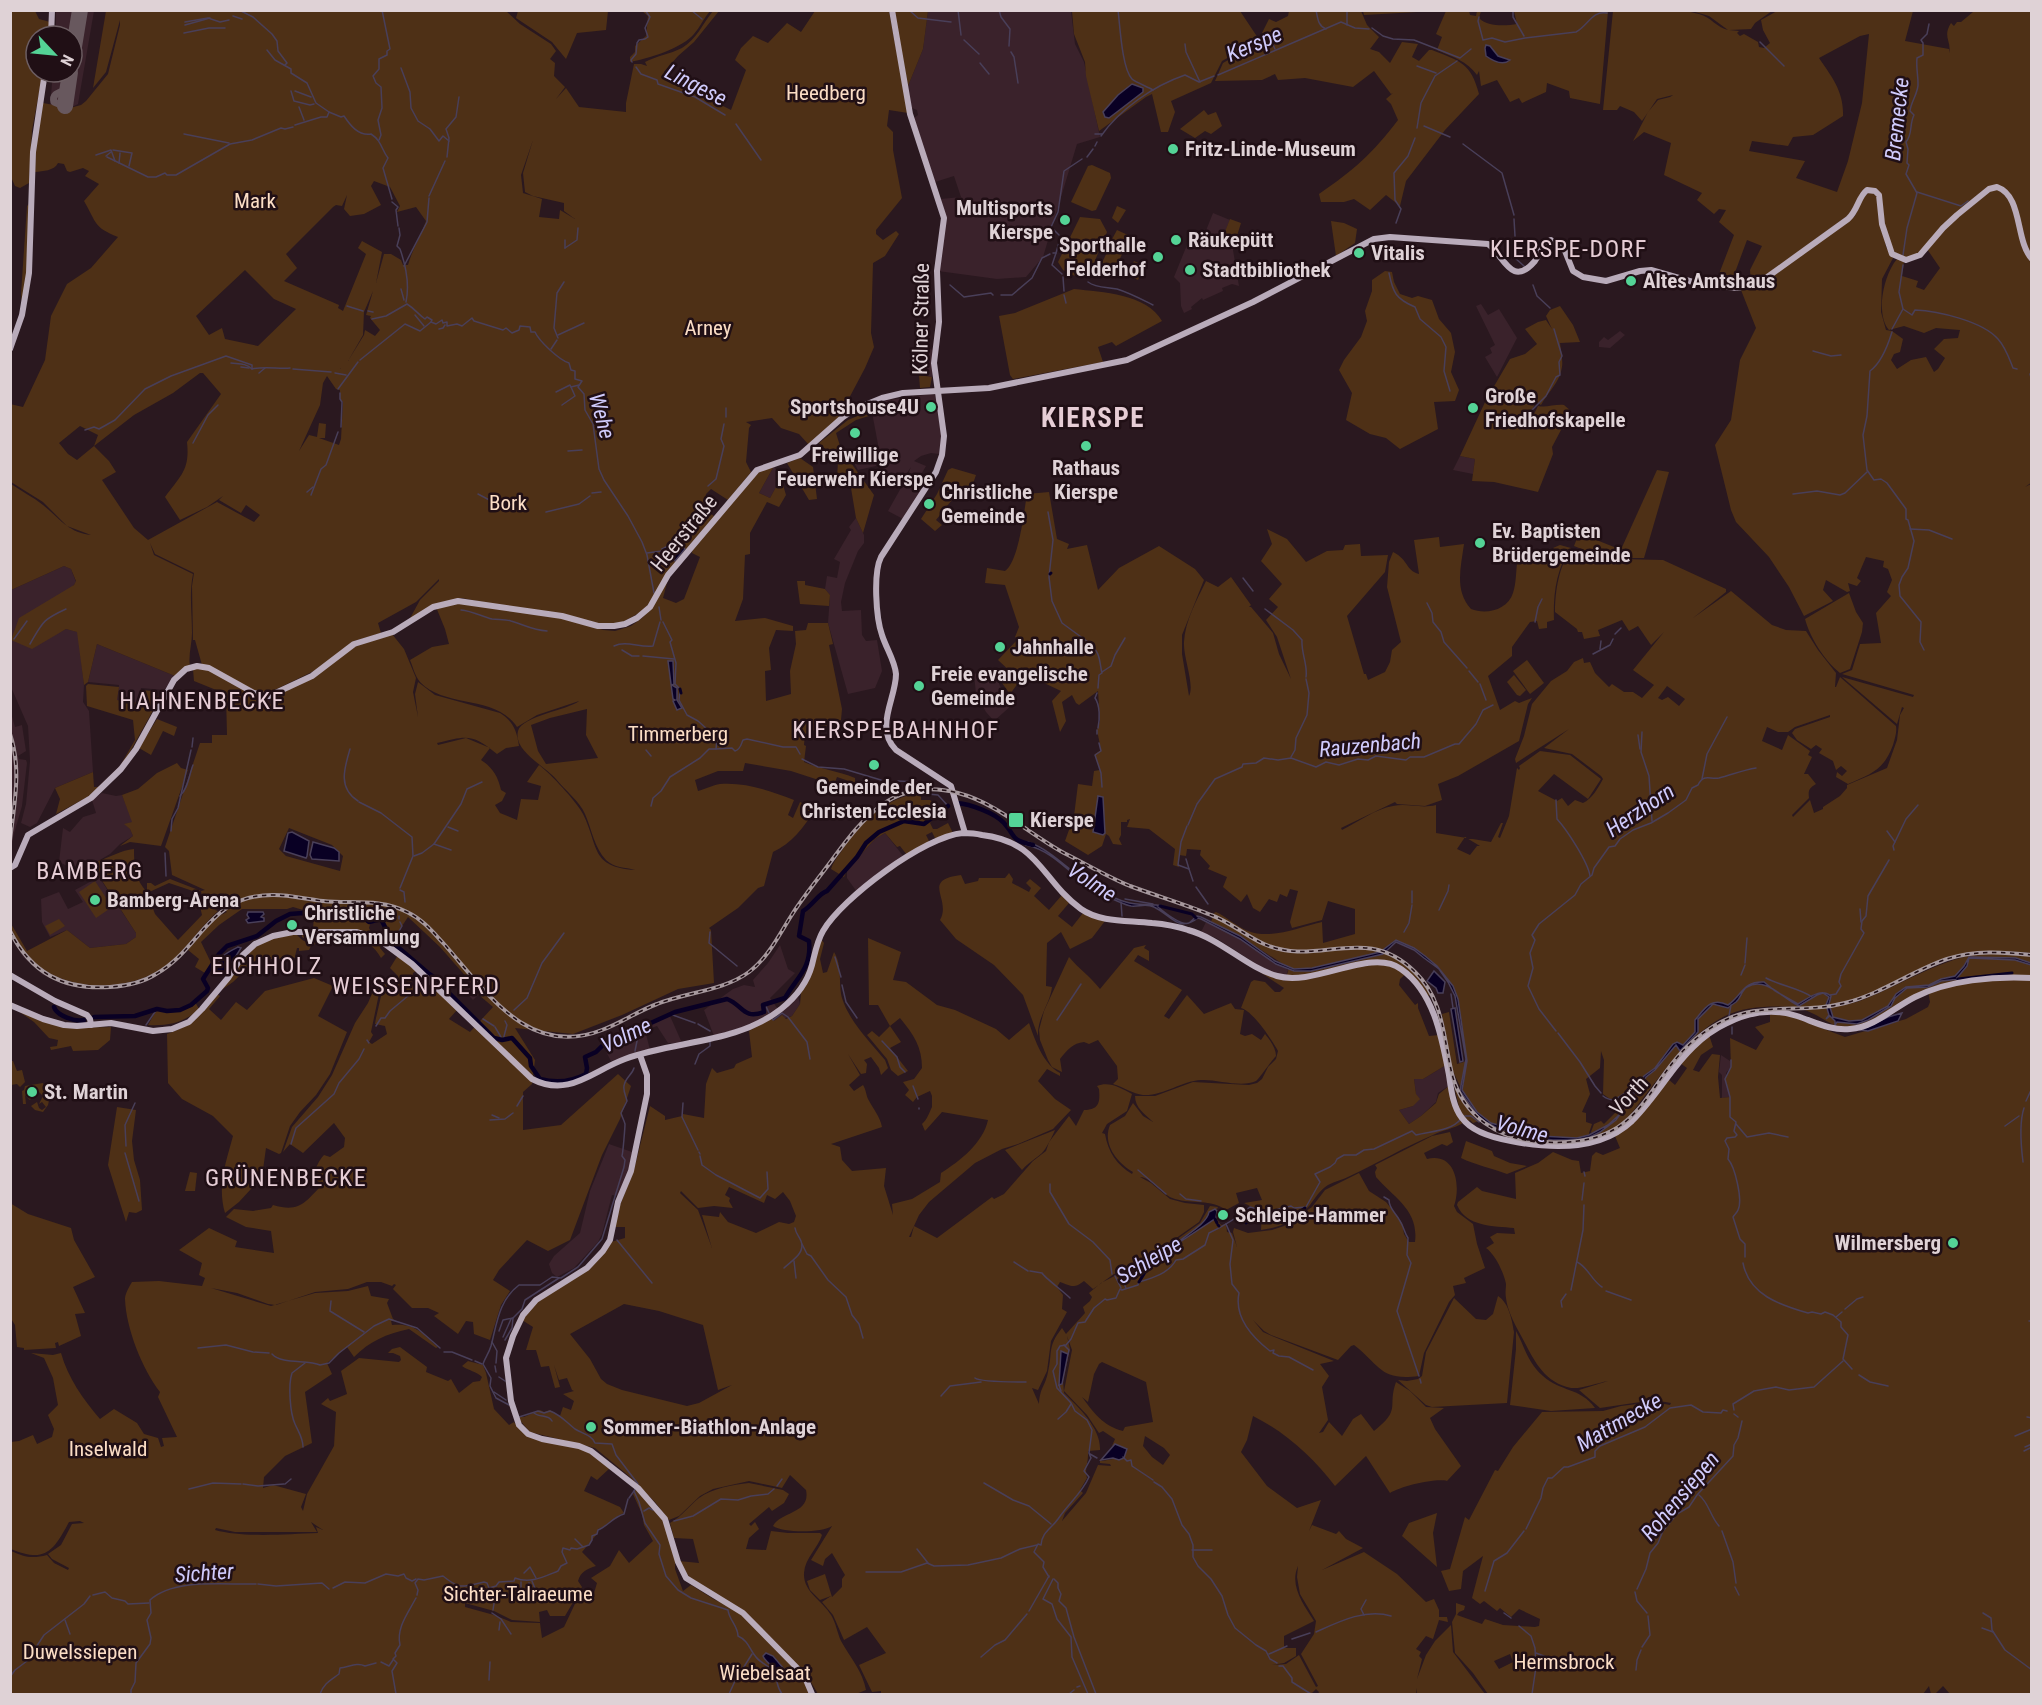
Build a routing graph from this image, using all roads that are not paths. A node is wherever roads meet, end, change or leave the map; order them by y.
1 (892, 10) edge
2 (43, 84) edge
3 (2031, 259) edge
4 (10, 349) edge
5 (937, 390) junction
6 (947, 390) junction
7 (940, 405) junction
8 (965, 833) junction
9 (10, 868) edge
10 (10, 975) edge
11 (2031, 978) edge
12 (10, 1005) edge
13 (89, 1017) junction
14 (111, 1023) junction
15 (91, 1025) junction
16 (640, 1055) junction
17 (812, 1695) edge

1 - 5 main road, Kölner Straße
2 - 4 main road
3 - 6 main road, Heerstraße
5 - 6 main road, Heerstraße
5 - 7 main road, Kölner Straße
5 - 9 main road, Heerstraße
6 - 7 main road
7 - 8 main road, Kölner Straße
8 - 11 main road, Vorth
8 - 16 main road
10 - 13 main road
12 - 15 main road
13 - 14 main road
13 - 15 main road
14 - 15 main road
14 - 16 main road
16 - 17 main road

